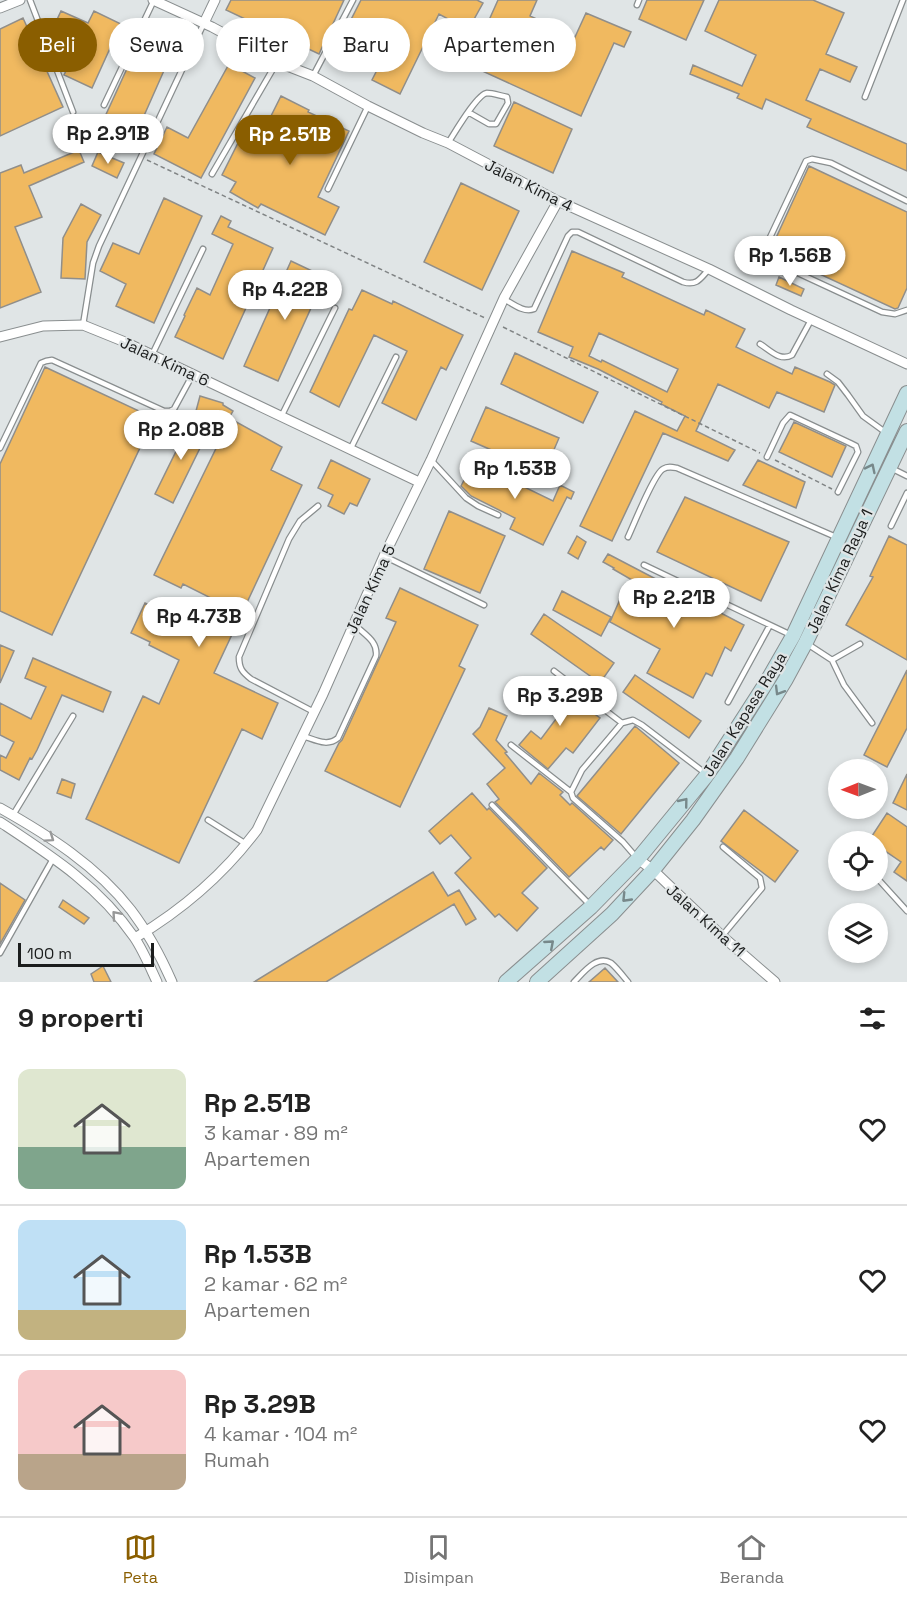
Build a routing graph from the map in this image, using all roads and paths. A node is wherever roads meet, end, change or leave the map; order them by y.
1 (20, 0) edge
2 (30, 0) edge
3 (154, 0) edge
4 (216, 0) edge
5 (353, 0) edge
6 (903, 0) edge
7 (0, 8) edge
8 (193, 18) edge
9 (204, 23) joint
10 (216, 29) edge
11 (181, 72) edge
12 (272, 72) edge
13 (303, 72) edge
14 (313, 76) junction
15 (865, 97) dead end
16 (104, 105) dead end
17 (368, 106) junction
18 (73, 112) dead end
19 (468, 112) junction
20 (448, 143) junction
21 (212, 174) dead end
22 (328, 189) dead end
23 (558, 201) junction
24 (907, 201) edge
25 (203, 249) dead end
26 (708, 269) junction
27 (504, 298) junction
28 (335, 308) dead end
29 (907, 310) edge
30 (811, 320) junction
31 (83, 325) junction
32 (0, 337) edge
33 (760, 344) dead end
34 (152, 355) junction
35 (396, 357) dead end
36 (907, 364) edge
37 (193, 374) junction
38 (827, 374) dead end
39 (907, 393) edge
40 (281, 417) junction
41 (907, 431) edge
42 (887, 434) junction
43 (0, 448) edge
44 (350, 450) junction
45 (767, 457) dead end
46 (431, 460) junction
47 (890, 467) junction
48 (907, 476) edge
49 (419, 482) junction
50 (838, 492) dead end
51 (907, 493) edge
52 (318, 507) dead end
53 (498, 515) dead end
54 (891, 526) dead end
55 (628, 537) dead end
56 (838, 538) junction
57 (384, 556) junction
58 (644, 565) dead end
59 (484, 605) dead end
60 (353, 624) junction
61 (770, 625) junction
62 (799, 639) junction
63 (860, 644) dead end
64 (832, 660) junction
65 (554, 671) dead end
66 (728, 702) dead end
67 (314, 712) junction
68 (73, 716) dead end
69 (622, 723) junction
70 (872, 723) dead end
71 (303, 736) junction
72 (512, 745) dead end
73 (707, 775) junction
74 (571, 792) junction
75 (492, 805) dead end
76 (0, 808) edge
77 (13, 815) junction
78 (208, 820) dead end
79 (0, 822) edge
80 (246, 844) junction
81 (723, 847) dead end
82 (54, 857) junction
83 (638, 859) junction
84 (653, 870) junction
85 (888, 890) edge
86 (591, 907) junction
87 (907, 911) edge
88 (146, 932) junction
89 (722, 936) junction
90 (135, 938) junction
91 (0, 953) edge
92 (158, 982) edge
93 (172, 982) edge
94 (506, 982) edge
95 (537, 982) edge
96 (574, 982) edge
97 (628, 982) edge
98 (775, 982) edge

1 - 7 street
2 - 18 lane
3 - 8 street, Jalan Kima 4
3 - 16 lane
4 - 9 street
5 - 14 lane
6 - 15 lane
9 - 10 street, Jalan Kima 4
11 - 31 lane
12 - 21 lane
13 - 14 street, Jalan Kima 4
14 - 17 street, Jalan Kima 4
17 - 20 street, Jalan Kima 4
17 - 22 lane
19 - 19 lane
19 - 20 lane
20 - 23 street, Jalan Kima 4
23 - 26 street, Jalan Kima 4
23 - 27 street, Jalan Kima 5
24 - 29 lane
25 - 34 lane
26 - 27 lane
26 - 30 street, Jalan Kima 4
27 - 46 street, Jalan Kima 5
28 - 40 lane
30 - 33 lane
30 - 36 street, Jalan Kima 4
31 - 32 street, Jalan Kima 6
31 - 34 street, Jalan Kima 6
34 - 37 street, Jalan Kima 6
35 - 44 lane
37 - 40 street, Jalan Kima 6
37 - 43 lane
38 - 42 lane
39 - 42 main road, Jalan Kapasa Raya
40 - 44 street, Jalan Kima 6
41 - 47 main road, Jalan Kima Raya 1
56 -> 42 main road, Jalan Kapasa Raya
44 - 49 street, Jalan Kima 6
45 - 50 lane
46 - 49 street, Jalan Kima 5
46 - 53 lane
47 - 48 lane
47 - 62 main road, Jalan Kima Raya 1
49 - 57 street, Jalan Kima 5
51 - 54 lane
52 - 67 lane
55 - 56 lane
56 - 62 main road, Jalan Kapasa Raya
57 - 59 lane
57 - 60 street, Jalan Kima 5
58 - 61 lane
60 - 67 street, Jalan Kima 5
60 - 71 lane
61 - 62 lane
61 - 66 lane
62 - 64 lane
62 - 73 main road, Jalan Kapasa Raya
62 -> 84 main road, Jalan Kima Raya 1
63 - 64 lane
64 - 70 lane
65 - 69 lane
67 - 71 street, Jalan Kima 5
68 - 77 lane
69 - 73 lane
69 - 74 lane
71 - 80 street, Jalan Kima 5
72 - 74 lane
83 -> 73 main road, Jalan Kapasa Raya
74 - 83 lane
75 - 86 lane
76 - 77 street
77 -> 88 street
78 - 80 lane
79 - 82 street
80 - 88 street, Jalan Kima 5
81 - 89 lane
90 -> 82 street
82 - 91 lane
83 - 84 street, Jalan Kima 11
83 - 86 main road, Jalan Kapasa Raya
84 - 89 street, Jalan Kima 11
84 -> 95 main road, Jalan Kima Raya 1
85 - 87 lane
94 -> 86 main road, Jalan Kapasa Raya
88 - 90 street, Jalan Kima 5
88 - 93 street
89 - 98 street, Jalan Kima 11
90 - 92 street
96 - 97 lane

